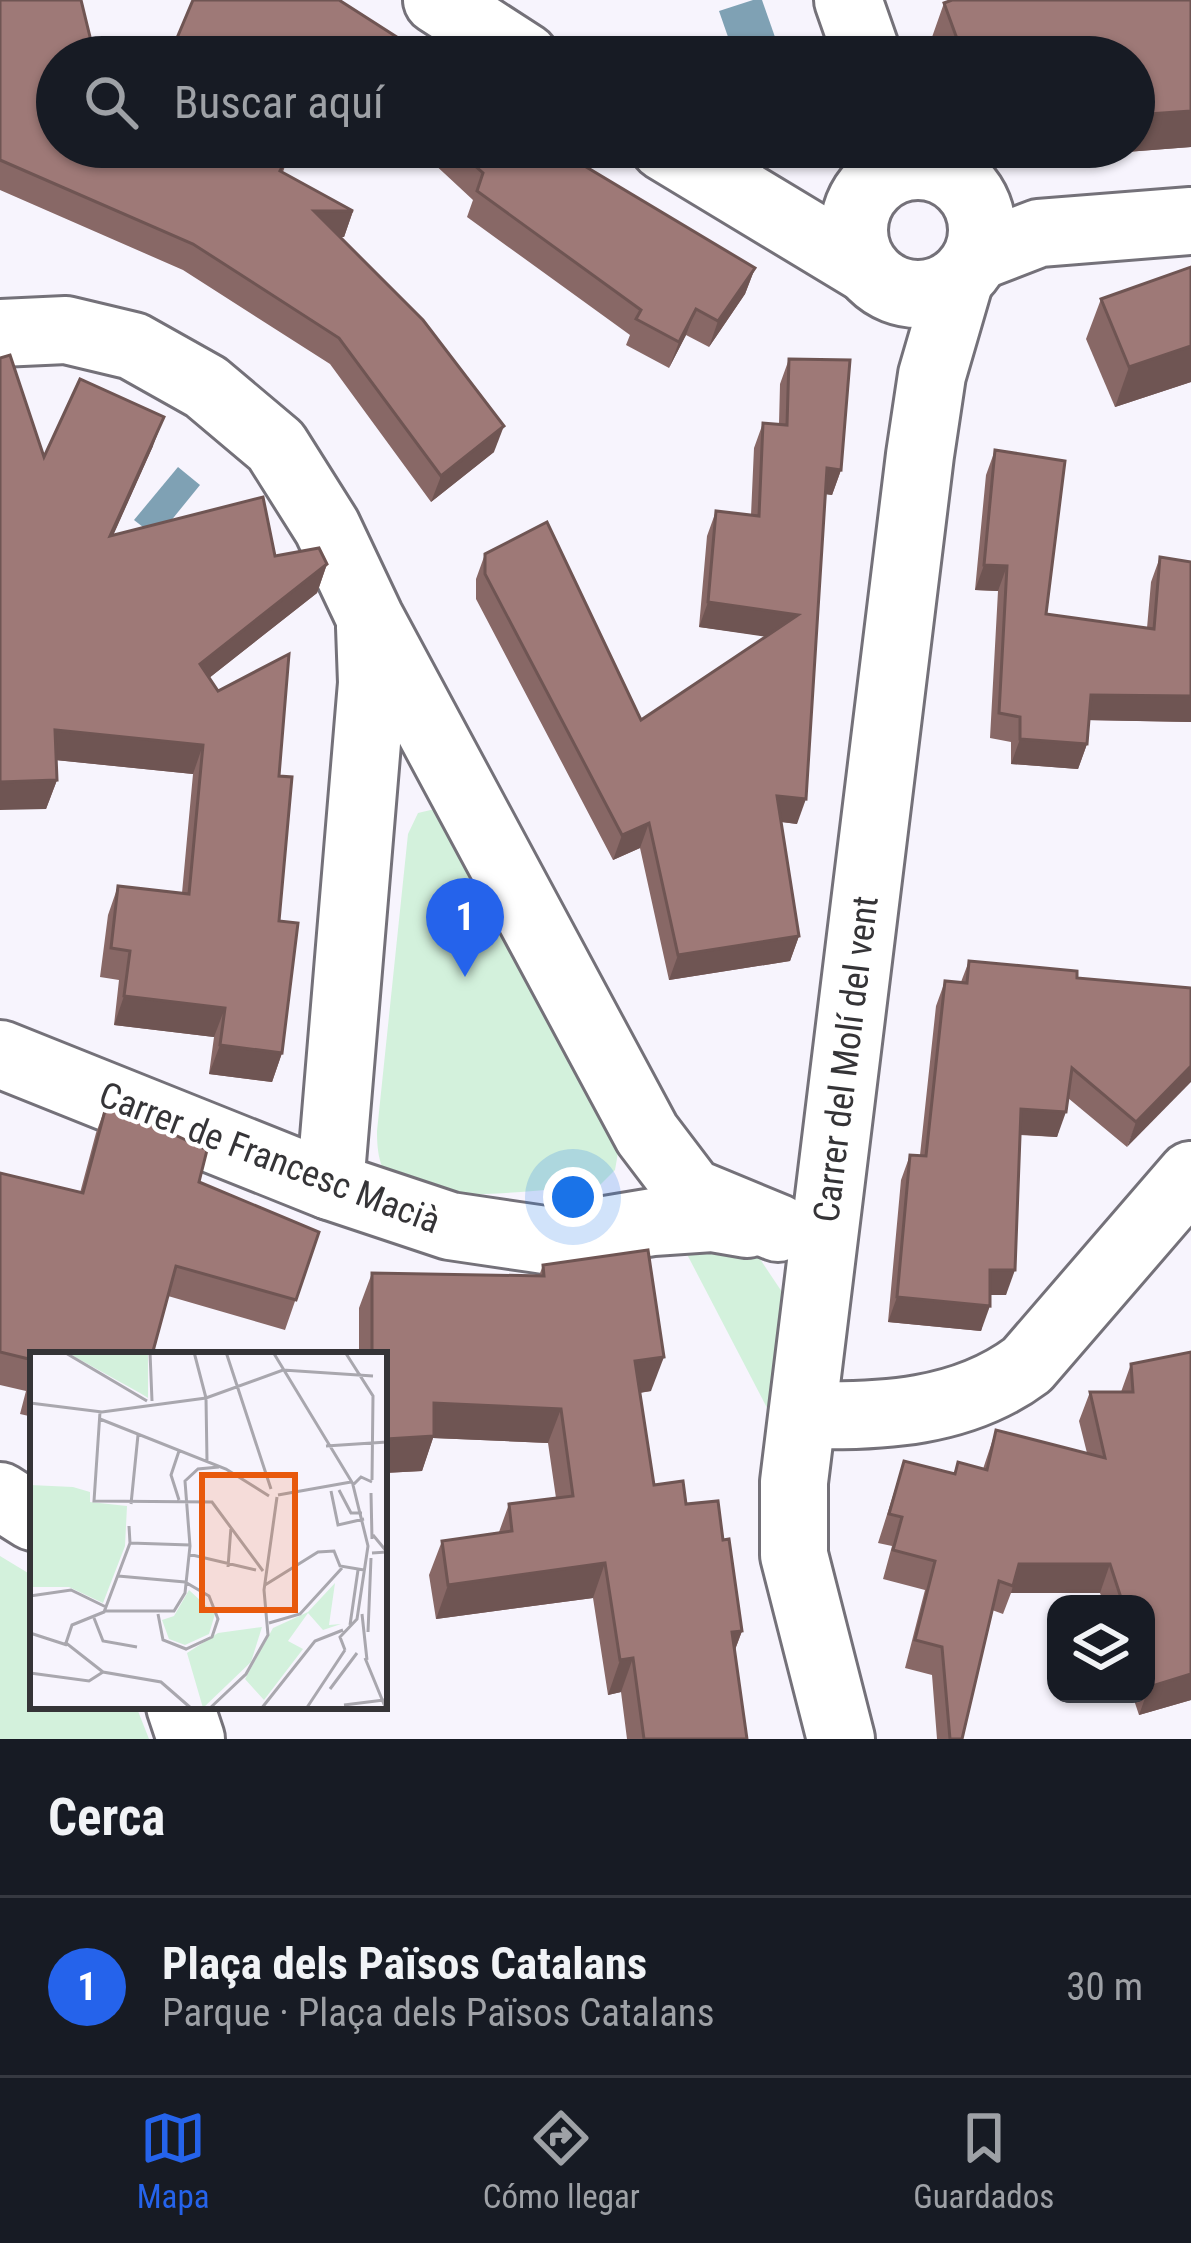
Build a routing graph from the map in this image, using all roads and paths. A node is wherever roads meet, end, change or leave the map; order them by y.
1 (437, 0) edge
2 (848, 0) edge
3 (493, 36) edge
4 (861, 36) edge
5 (724, 168) edge
6 (1191, 221) edge
7 (900, 229) edge
8 (0, 333) edge
9 (370, 618) junction
10 (468, 799) junction
11 (358, 843) junction
12 (0, 1054) edge
13 (646, 1134) junction
14 (1191, 1175) edge
15 (330, 1186) junction
16 (800, 1234) junction
17 (545, 1240) junction
18 (803, 1415) junction
19 (0, 1496) edge
20 (30, 1515) edge
21 (181, 1709) edge
22 (190, 1739) edge
23 (842, 1739) edge

1 - 3 street
2 - 4 street
5 - 7 street
6 - 7 street
7 - 16 street, Carrer del Molí del vent
8 - 9 street
9 - 10 street
9 - 11 street
10 - 11 street
10 - 13 street
11 - 15 street
12 - 15 street, Carrer de Francesc Macià
13 - 16 street
13 - 17 street
14 - 18 street
15 - 17 street, Carrer de Francesc Macià
16 - 17 street, Carrer de Francesc Macià
16 - 18 street, Carrer del Molí del vent
18 - 23 street, Carrer del Molí del vent
19 - 20 street
21 - 22 street

